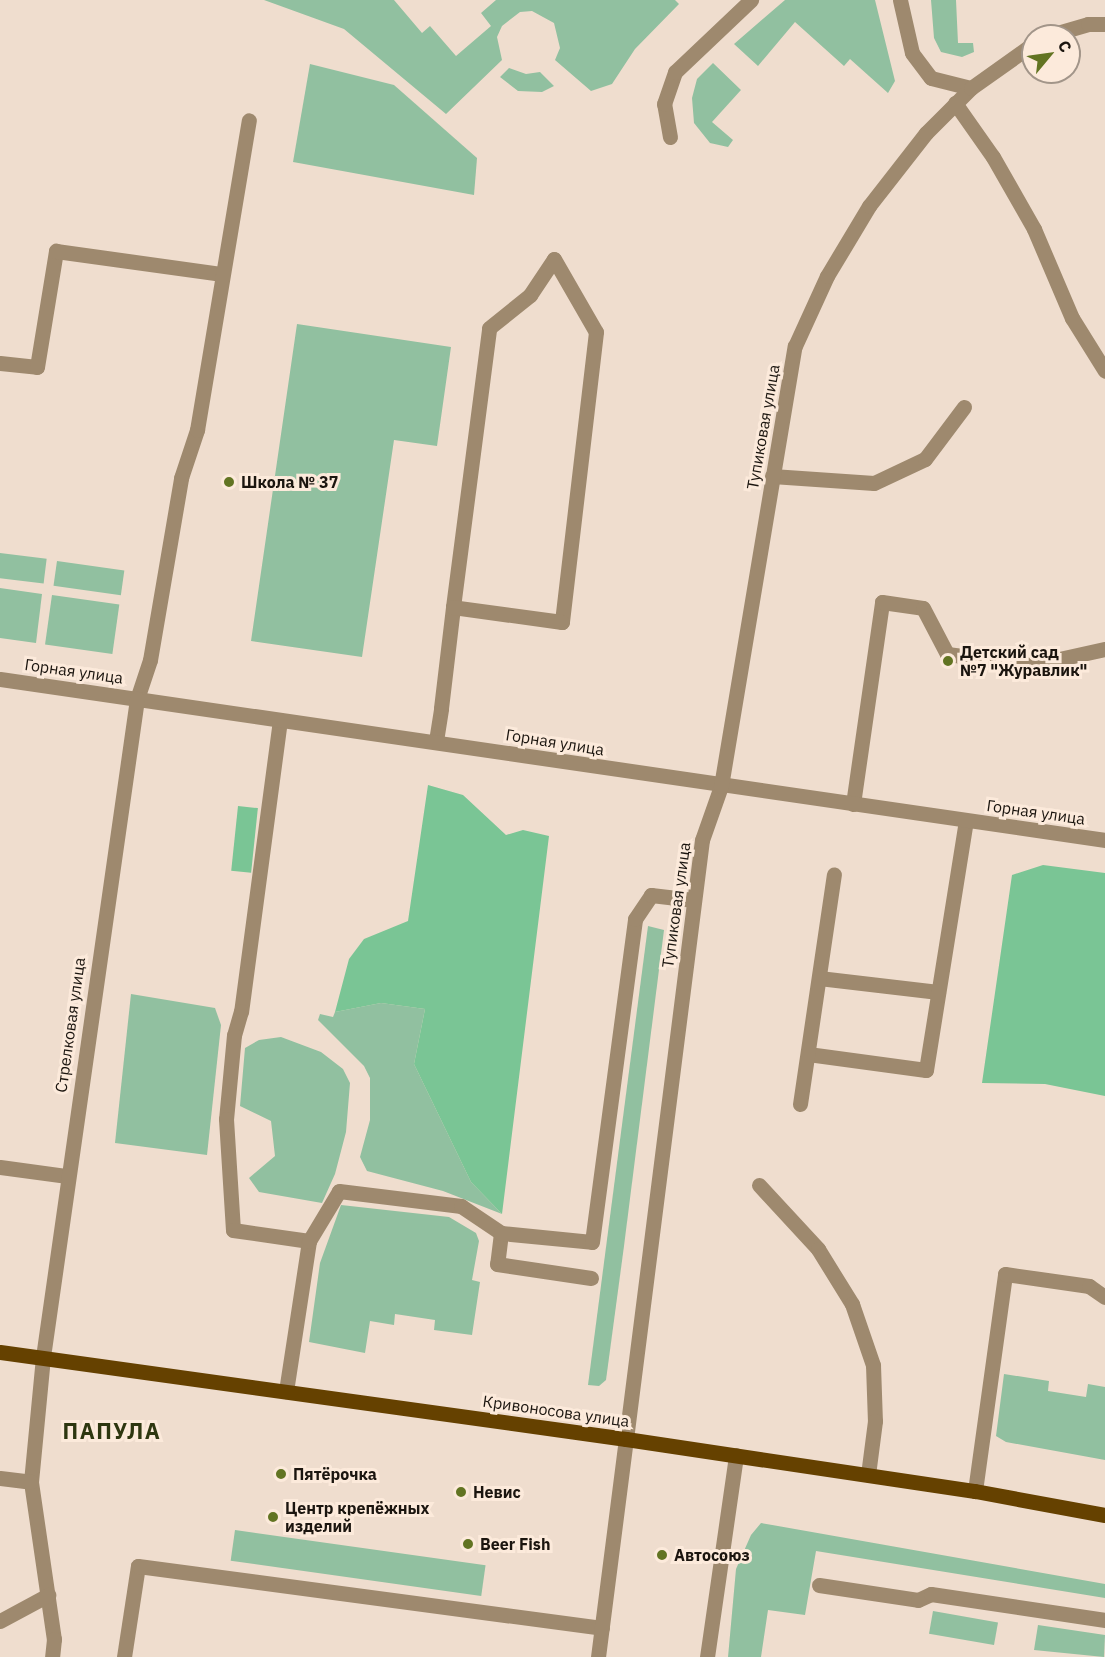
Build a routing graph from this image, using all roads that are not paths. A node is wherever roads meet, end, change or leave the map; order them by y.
1 (751, 0) edge
2 (900, 0) edge
3 (1105, 24) edge
4 (1081, 26) edge
5 (1021, 53) edge
6 (971, 88) junction
7 (956, 103) junction
8 (249, 120) dead end
9 (670, 137) dead end
10 (222, 273) junction
11 (0, 363) edge
12 (1105, 371) edge
13 (964, 407) dead end
14 (772, 476) junction
15 (453, 607) junction
16 (1105, 649) edge
17 (0, 679) edge
18 (137, 699) junction
19 (280, 720) junction
20 (436, 741) junction
21 (721, 786) junction
22 (853, 804) junction
23 (966, 820) junction
24 (1105, 840) edge
25 (834, 874) dead end
26 (694, 900) junction
27 (819, 978) junction
28 (938, 992) junction
29 (808, 1054) junction
30 (800, 1104) dead end
31 (0, 1167) edge
32 (67, 1176) junction
33 (759, 1185) dead end
34 (501, 1233) junction
35 (309, 1241) junction
36 (591, 1278) dead end
37 (1105, 1297) edge
38 (0, 1352) edge
39 (43, 1357) junction
40 (286, 1391) junction
41 (626, 1439) junction
42 (736, 1455) junction
43 (868, 1475) junction
44 (0, 1478) edge
45 (31, 1482) junction
46 (975, 1491) junction
47 (1105, 1515) edge
48 (819, 1585) dead end
49 (48, 1595) junction
50 (1105, 1620) edge
51 (0, 1621) edge
52 (602, 1628) junction
53 (52, 1657) edge
54 (124, 1657) edge
55 (598, 1657) edge
56 (707, 1657) edge

1 - 9 street
2 - 6 street
3 - 4 street
5 - 6 street, Тупиковая улица
6 - 7 street, Тупиковая улица
7 - 12 street
7 - 14 street, Тупиковая улица
8 - 10 street, Стрелковая улица
10 - 11 street
10 - 18 street, Стрелковая улица
13 - 14 street
14 - 21 street, Тупиковая улица
15 - 15 street
15 - 20 street
16 - 22 street
17 - 18 street, Горная улица
18 - 19 street, Горная улица
18 - 32 street, Стрелковая улица
19 - 20 street, Горная улица
19 - 35 street
20 - 21 street, Горная улица
21 - 22 street, Горная улица
21 - 26 street, Тупиковая улица
22 - 23 street, Горная улица
23 - 24 street, Горная улица
23 - 28 street
25 - 27 street
26 - 34 street
26 - 41 street, Тупиковая улица
27 - 28 street
27 - 29 street
28 - 29 street
29 - 30 street
31 - 32 street
32 - 39 street, Стрелковая улица
33 - 43 street
34 - 35 street
34 - 36 street
35 - 40 street
37 - 46 street
38 - 39 main road, Кривоносова улица
39 - 40 main road, Кривоносова улица
39 - 45 street, Стрелковая улица
40 - 41 main road, Кривоносова улица
41 - 42 main road, Кривоносова улица
41 - 52 street, Тупиковая улица
42 - 43 main road, Кривоносова улица
42 - 56 street
43 - 46 main road, Кривоносова улица
44 - 45 street
45 - 49 street, Стрелковая улица
46 - 47 main road, Кривоносова улица
48 - 50 street
49 - 51 street
49 - 53 street, Стрелковая улица
52 - 54 street
52 - 55 street, Тупиковая улица

